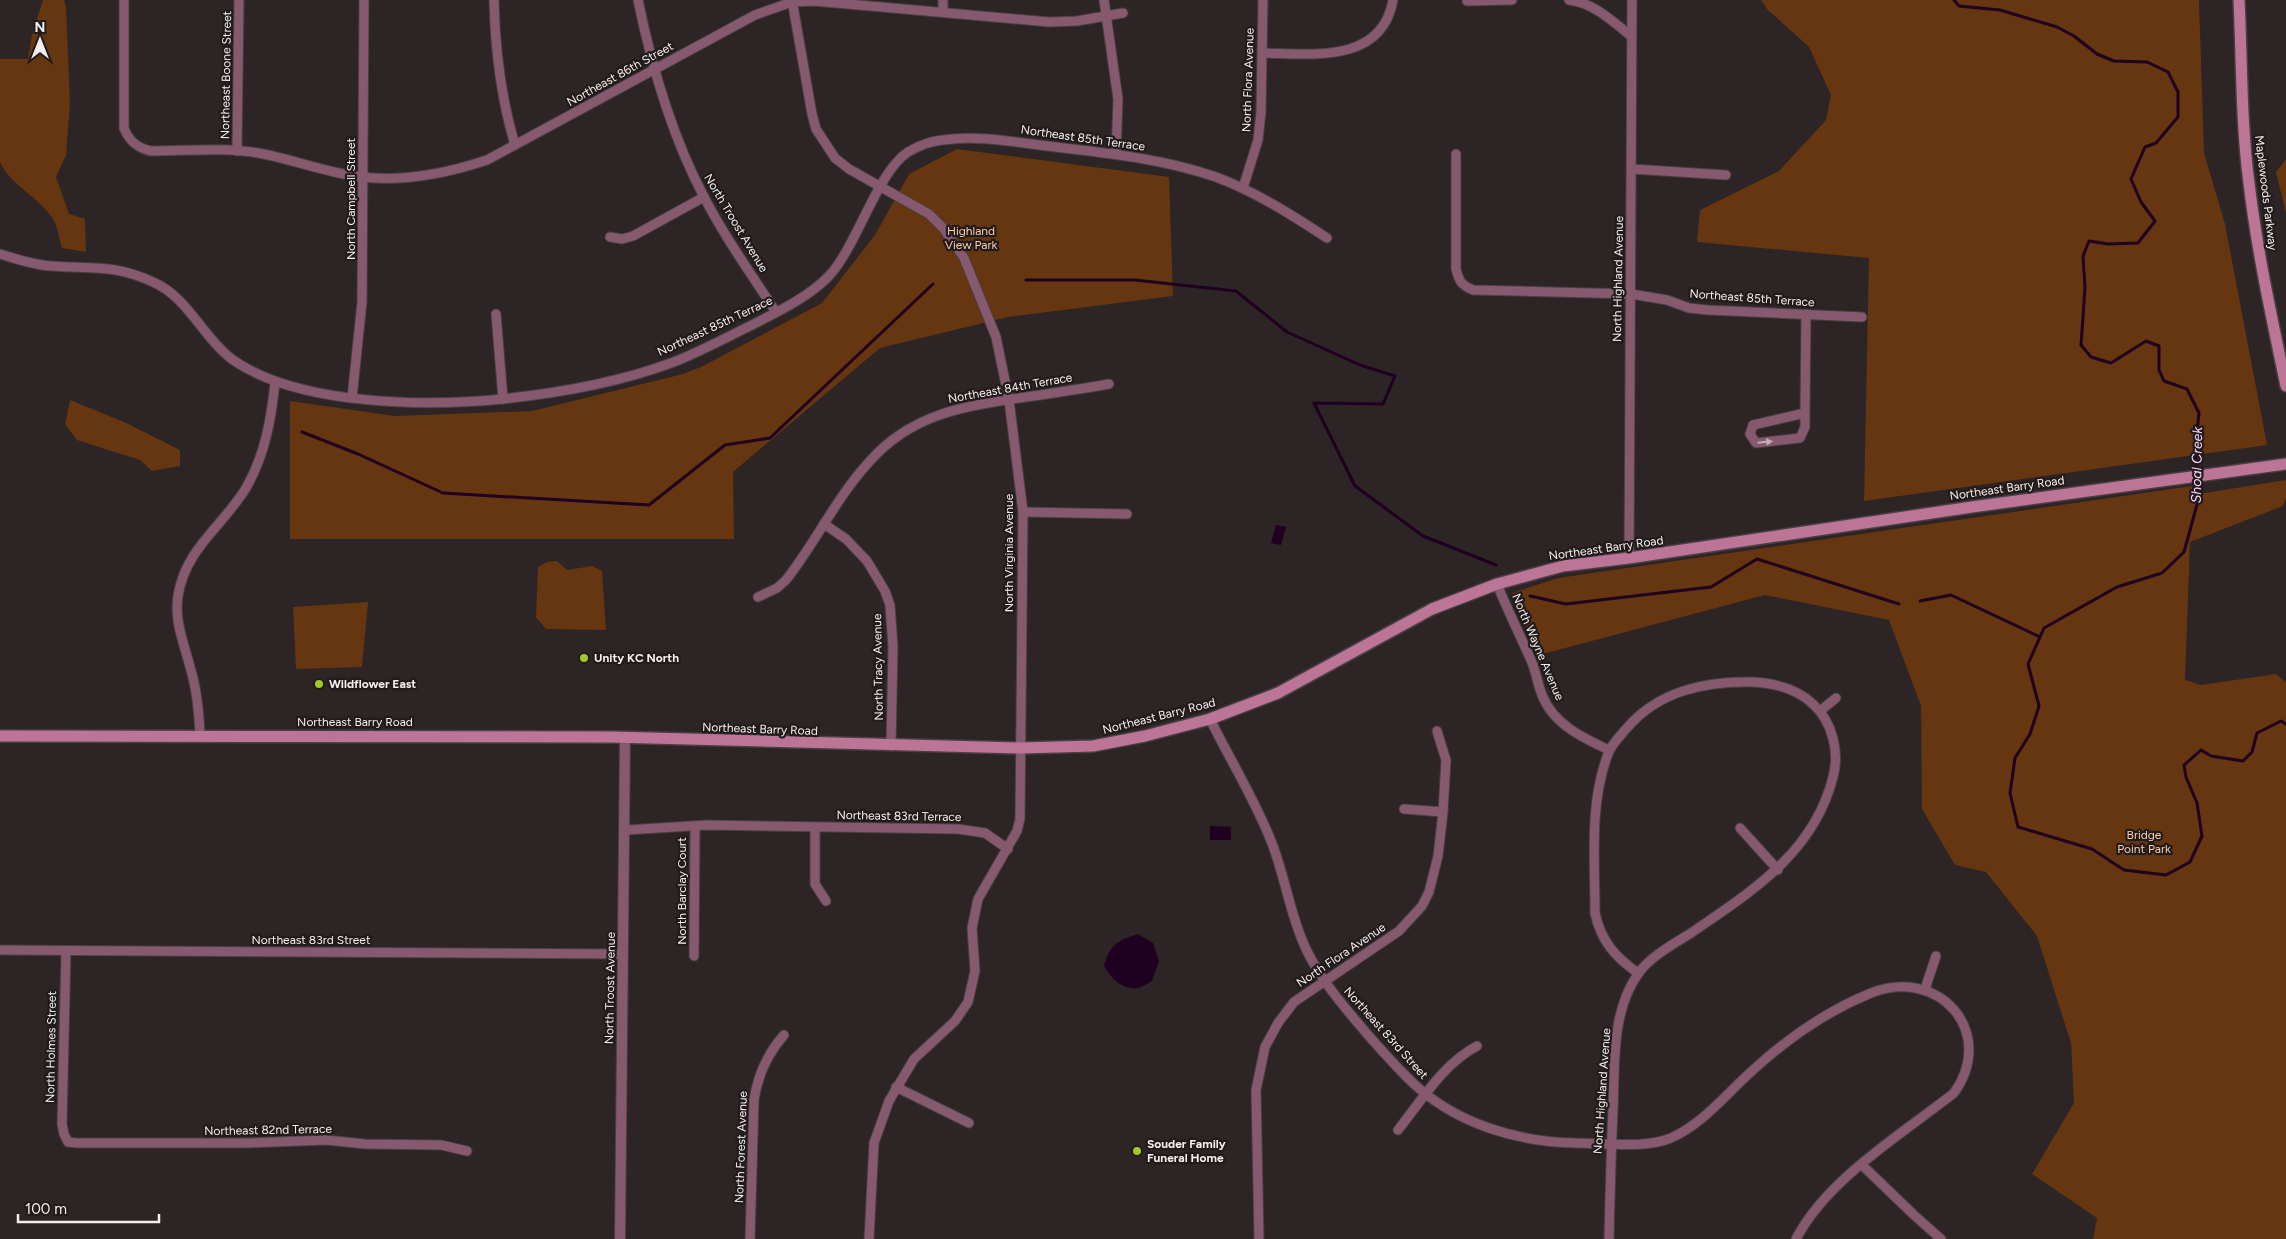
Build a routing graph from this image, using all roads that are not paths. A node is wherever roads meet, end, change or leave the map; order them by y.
1 (124, 0) edge
2 (240, 0) edge
3 (364, 0) edge
4 (494, 0) edge
5 (638, 0) edge
6 (943, 0) edge
7 (1104, 0) edge
8 (1263, 0) edge
9 (1393, 0) edge
10 (1512, 0) edge
11 (1568, 0) edge
12 (1632, 0) edge
13 (2239, 0) edge
14 (792, 1) edge
15 (1467, 1) edge
16 (943, 12) junction
17 (1123, 13) dead end
18 (1107, 15) junction
19 (1631, 36) junction
20 (1263, 53) junction
21 (654, 69) junction
22 (515, 145) junction
23 (237, 151) junction
24 (1116, 154) junction
25 (1456, 154) dead end
26 (1632, 169) junction
27 (1726, 175) dead end
28 (363, 177) junction
29 (881, 186) junction
30 (1242, 188) junction
31 (704, 197) junction
32 (610, 237) dead end
33 (1327, 238) dead end
34 (0, 254) edge
35 (1631, 294) junction
36 (776, 312) junction
37 (496, 314) dead end
38 (1806, 314) junction
39 (1862, 317) dead end
40 (275, 382) junction
41 (1109, 384) dead end
42 (2286, 386) edge
43 (352, 398) junction
44 (503, 399) junction
45 (1009, 400) junction
46 (1806, 413) junction
47 (2286, 464) edge
48 (1023, 512) junction
49 (1126, 514) dead end
50 (824, 524) junction
51 (1629, 558) junction
52 (1497, 584) junction
53 (758, 597) dead end
54 (1836, 698) dead end
55 (1820, 711) junction
56 (1210, 719) junction
57 (1437, 731) dead end
58 (200, 735) junction
59 (0, 736) edge
60 (625, 738) junction
61 (891, 746) junction
62 (1021, 748) junction
63 (1609, 750) junction
64 (1404, 809) dead end
65 (1444, 812) junction
66 (695, 827) junction
67 (815, 828) junction
68 (1740, 828) dead end
69 (626, 830) junction
70 (1008, 849) junction
71 (1778, 870) junction
72 (826, 901) dead end
73 (0, 950) edge
74 (66, 951) junction
75 (622, 954) junction
76 (694, 956) dead end
77 (1936, 956) dead end
78 (1638, 972) junction
79 (1325, 982) junction
80 (1925, 989) junction
81 (784, 1035) dead end
82 (1477, 1046) dead end
83 (896, 1087) junction
84 (1427, 1095) junction
85 (969, 1123) dead end
86 (1398, 1130) dead end
87 (68, 1142) joint
88 (1611, 1143) junction
89 (467, 1151) dead end
90 (1862, 1165) junction
91 (620, 1239) edge
92 (750, 1239) edge
93 (869, 1239) edge
94 (1259, 1239) edge
95 (1609, 1239) edge
96 (1796, 1239) edge
97 (1941, 1239) edge

1 - 23 street, Northeast 86th Street
2 - 23 street, Northeast Boone Street
3 - 28 street, North Campbell Street
4 - 22 street
5 - 21 street, North Troost Avenue
6 - 16 street
7 - 18 street
8 - 20 street, North Flora Avenue
9 - 20 street
10 - 15 street
11 - 19 street
12 - 19 street, North Highland Avenue
13 - 42 main road, Maplewoods Parkway
14 - 16 street, Northeast 86th Street
14 - 21 street, Northeast 86th Street
14 - 29 street, North Virginia Avenue
16 - 18 street, Northeast 86th Street
17 - 18 street, Northeast 86th Street
18 - 24 street
19 - 26 street, North Highland Avenue
20 - 30 street, North Flora Avenue
21 - 22 street, Northeast 86th Street
21 - 31 street, North Troost Avenue
22 - 28 street, Northeast 86th Street
23 - 28 street, Northeast 86th Street
24 - 29 street, Northeast 85th Terrace
24 - 30 street, Northeast 85th Terrace
25 - 35 street, Northeast 85th Terrace
26 - 27 street
26 - 35 street, North Highland Avenue
28 - 43 street, North Campbell Street
29 - 36 street, Northeast 85th Terrace
29 - 45 street, North Virginia Avenue
30 - 33 street, Northeast 85th Terrace
31 - 32 street
31 - 36 street, North Troost Avenue
34 - 40 street, Northeast 85th Terrace
35 - 38 street, Northeast 85th Terrace
35 - 51 street, North Highland Avenue
36 - 44 street, Northeast 85th Terrace
37 - 44 street
38 - 39 street, Northeast 85th Terrace
38 - 46 street
40 - 43 street, Northeast 85th Terrace
40 - 58 street
41 - 45 street, Northeast 84th Terrace
43 - 44 street, Northeast 85th Terrace
45 - 48 street, North Virginia Avenue
45 - 50 street, Northeast 84th Terrace
46 -> 46 street
47 - 51 main road, Northeast Barry Road
48 - 49 street
48 - 62 street, North Virginia Avenue
50 - 53 street, Northeast 84th Terrace
50 - 61 street, North Tracy Avenue
51 - 52 main road, Northeast Barry Road
52 - 56 main road, Northeast Barry Road
52 - 63 street, North Wayne Avenue
54 - 55 street
55 - 63 street, North Highland Avenue
55 - 71 street, North Highland Avenue
56 - 62 main road, Northeast Barry Road
56 - 79 street, Northeast 83rd Street
57 - 65 street, North Flora Avenue
58 - 59 main road, Northeast Barry Road
58 - 60 main road, Northeast Barry Road
60 - 61 main road, Northeast Barry Road
60 - 69 street, North Troost Avenue
61 - 62 main road, Northeast Barry Road
62 - 70 street, North Virginia Avenue
63 - 78 street
64 - 65 street
65 - 79 street, North Flora Avenue
66 - 67 street, Northeast 83rd Terrace
66 - 69 street, Northeast 83rd Terrace
66 - 76 street, North Barclay Court
67 - 70 street, Northeast 83rd Terrace
67 - 72 street
68 - 71 street
69 - 75 street, North Troost Avenue
70 - 83 street, North Virginia Avenue
71 - 78 street, North Highland Avenue
73 - 74 street, Northeast 83rd Street
74 - 75 street, Northeast 83rd Street
74 - 87 street, North Holmes Street
75 - 91 street, North Troost Avenue
77 - 80 street
78 - 88 street, North Highland Avenue
79 - 84 street, Northeast 83rd Street
79 - 94 street, North Flora Avenue
80 - 88 street, Northeast 83rd Street
80 - 90 street
81 - 92 street, North Forest Avenue
82 - 84 street
83 - 85 street
83 - 93 street, North Virginia Avenue
84 - 86 street
84 - 88 street, Northeast 83rd Street
87 - 89 street, Northeast 82nd Terrace
88 - 95 street, North Highland Avenue
90 - 96 street
90 - 97 street

